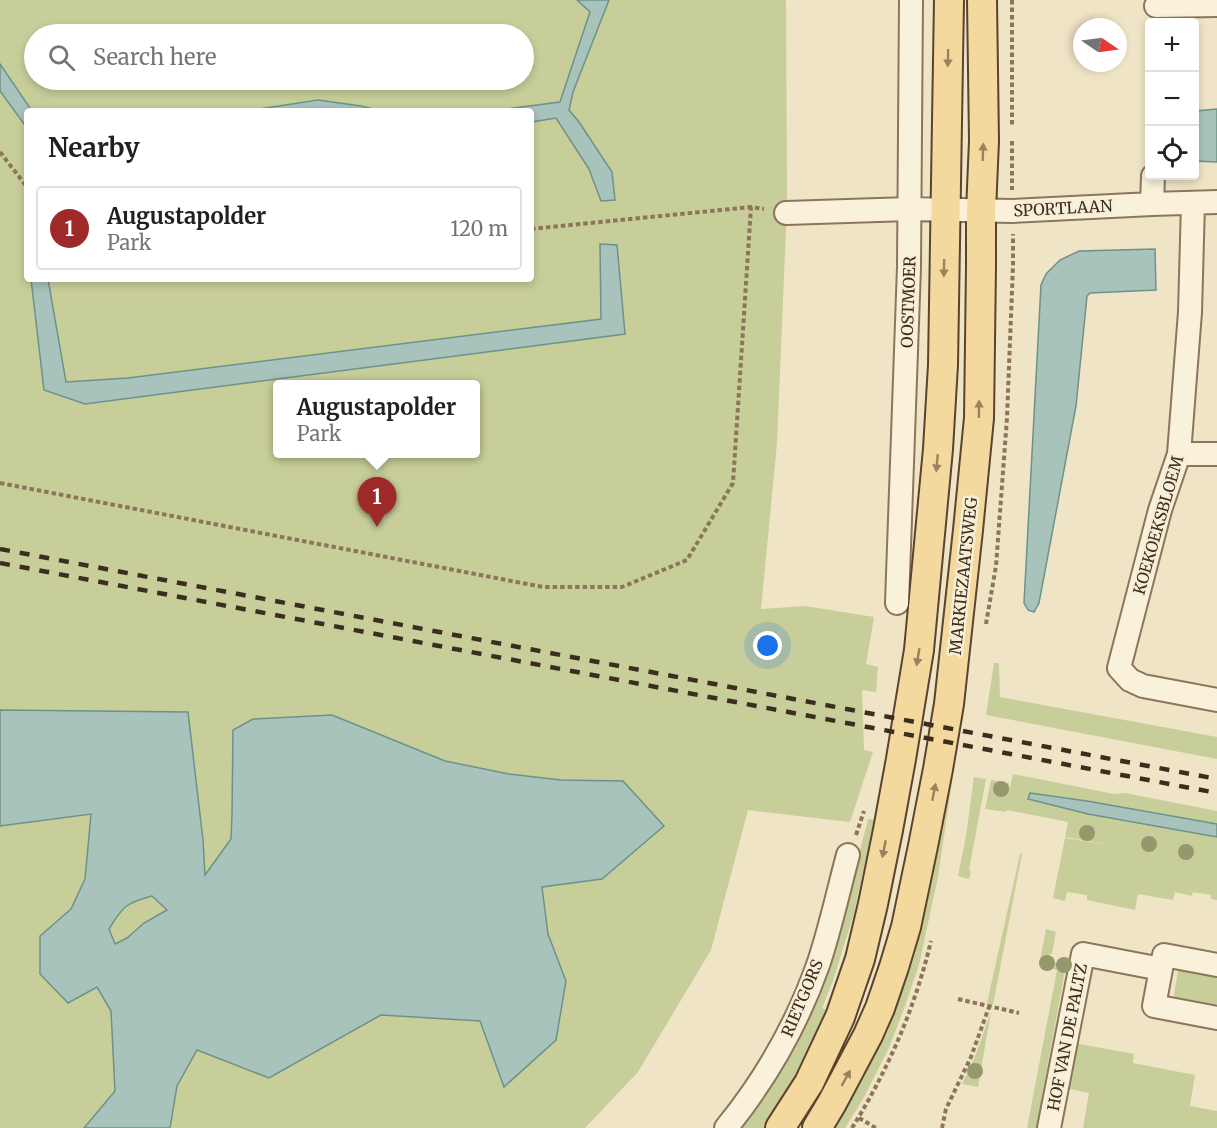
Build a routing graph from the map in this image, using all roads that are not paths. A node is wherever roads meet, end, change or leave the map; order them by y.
1 (911, 0) edge
2 (949, 0) edge
3 (982, 0) edge
4 (1217, 5) edge
5 (1156, 10) edge
6 (1153, 180) edge
7 (1217, 202) edge
8 (1193, 203) junction
9 (1152, 204) junction
10 (909, 209) junction
11 (945, 210) junction
12 (981, 211) junction
13 (786, 213) road end
14 (1179, 454) junction
15 (1217, 454) edge
16 (897, 603) dead end
17 (1217, 700) edge
18 (848, 855) dead end
19 (1217, 965) edge
20 (1161, 969) junction
21 (1217, 1018) edge
22 (726, 1128) edge
23 (780, 1128) edge
24 (817, 1128) edge
25 (1049, 1128) edge

1 - 10 street, OOSTMOER
2 -> 11 main road
12 -> 3 main road, MARKIEZAATSWEG
4 - 5 street
6 - 9 street
7 - 8 street, SPORTLAAN
8 - 9 street, SPORTLAAN
8 - 14 street, KOEKOEKSBLOEM
9 - 12 street, SPORTLAAN
10 - 11 street, SPORTLAAN
10 - 13 street, SPORTLAAN
10 - 16 street, OOSTMOER
11 - 12 street, SPORTLAAN
11 -> 23 main road
24 -> 12 main road, MARKIEZAATSWEG
14 - 15 street
14 - 17 street, KOEKOEKSBLOEM
18 - 22 street, RIETGORS
19 - 20 street
20 - 21 street
20 - 25 street, HOF VAN DE PALTZ

